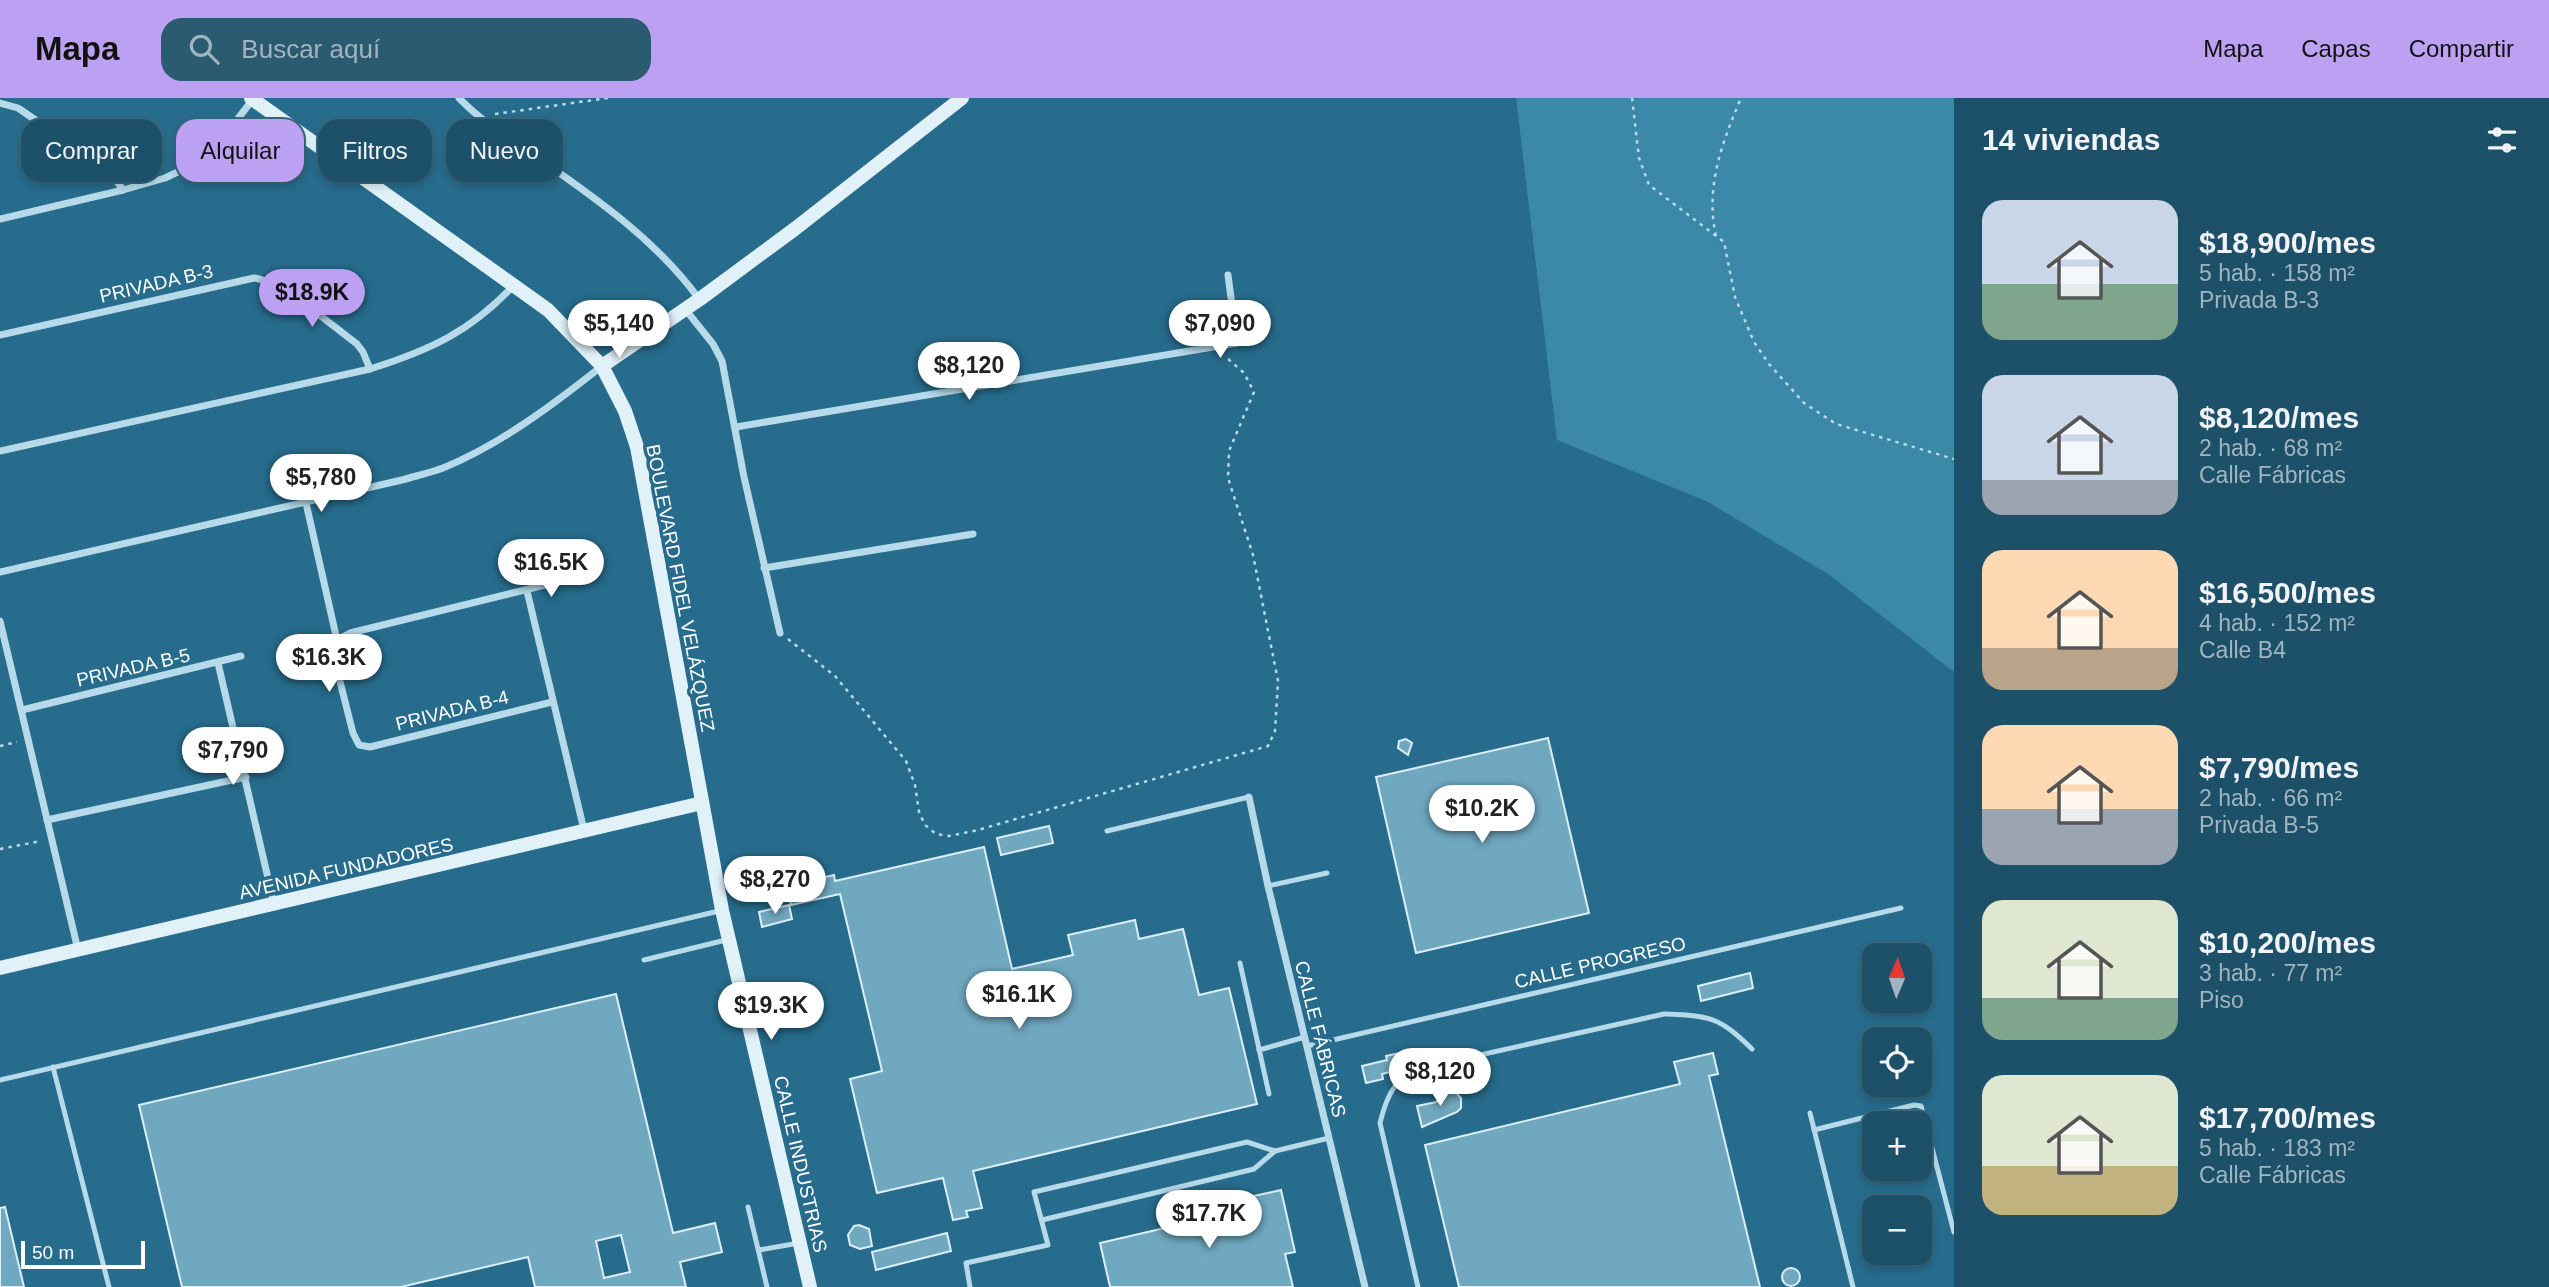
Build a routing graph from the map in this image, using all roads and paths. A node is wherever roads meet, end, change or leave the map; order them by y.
1 (252, 98) edge
2 (459, 98) edge
3 (608, 98) edge
4 (962, 98) edge
5 (1632, 98) edge
6 (1741, 98) edge
7 (0, 103) edge
8 (471, 110) junction
9 (123, 190) junction
10 (0, 219) edge
11 (1716, 236) junction
12 (1228, 275) dead end
13 (514, 285) junction
14 (700, 299) junction
15 (685, 308) junction
16 (0, 335) edge
17 (1214, 346) junction
18 (602, 366) junction
19 (370, 369) junction
20 (736, 427) junction
21 (0, 451) edge
22 (1954, 459) edge
23 (306, 503) junction
24 (974, 534) dead end
25 (764, 568) junction
26 (0, 572) edge
27 (569, 579) dead end
28 (527, 591) junction
29 (0, 621) edge
30 (780, 633) joint
31 (337, 640) junction
32 (241, 656) dead end
33 (218, 663) junction
34 (552, 702) junction
35 (22, 710) junction
36 (29, 739) junction
37 (0, 746) edge
38 (246, 777) junction
39 (1249, 797) joint
40 (702, 803) junction
41 (47, 820) junction
42 (584, 831) junction
43 (1107, 831) dead end
44 (52, 838) junction
45 (0, 849) edge
46 (1327, 873) dead end
47 (1268, 886) junction
48 (274, 905) junction
49 (1900, 908) dead end
50 (722, 910) junction
51 (729, 939) junction
52 (78, 950) junction
53 (644, 960) dead end
54 (1240, 963) dead end
55 (0, 968) edge
56 (1306, 1042) junction
57 (1752, 1049) dead end
58 (1259, 1050) junction
59 (53, 1067) junction
60 (0, 1080) edge
61 (1269, 1094) dead end
62 (1810, 1113) dead end
63 (1814, 1130) junction
64 (1329, 1138) junction
65 (1275, 1151) junction
66 (748, 1207) dead end
67 (1042, 1220) junction
68 (1954, 1232) edge
69 (799, 1243) junction
70 (759, 1250) junction
71 (109, 1287) edge
72 (767, 1287) edge
73 (810, 1287) edge
74 (970, 1287) edge
75 (1365, 1287) edge
76 (1418, 1287) edge
77 (1853, 1287) edge

1 - 9 street
1 - 13 street, BOULEVARD FIDEL VELÁZQUEZ
2 - 8 street
3 - 8 path
4 - 14 street
5 - 11 path
6 - 11 path
7 - 9 street
8 - 14 street
9 - 10 street
11 - 22 path
12 - 17 street
13 - 18 street, BOULEVARD FIDEL VELÁZQUEZ
13 - 19 street
14 - 15 street
15 - 18 street
15 - 20 street
16 - 19 street, PRIVADA B-3
17 - 20 street
17 - 30 path
18 - 23 street
18 - 40 street, BOULEVARD FIDEL VELÁZQUEZ
19 - 21 street
20 - 25 street
23 - 26 street
23 - 31 street
24 - 25 street
25 - 30 street
27 - 28 street
28 - 31 street
28 - 34 street
29 - 35 street
31 - 34 street, PRIVADA B-4
32 - 33 street
33 - 35 street, PRIVADA B-5
33 - 38 street, PRIVADA B-5
34 - 42 street
35 - 36 street
36 - 37 path
36 - 41 street
38 - 41 street
38 - 48 street, PRIVADA B-5
39 - 43 lane
39 - 47 street, CALLE FÁBRICAS
40 - 42 street, AVENIDA FUNDADORES
40 - 50 street, CALLE INDUSTRIAS
41 - 44 street
42 - 48 street, AVENIDA FUNDADORES
44 - 45 path
44 - 52 street
46 - 47 lane
47 - 56 street, CALLE FÁBRICAS
48 - 52 street, AVENIDA FUNDADORES
49 - 56 lane, CALLE PROGRESO
50 - 51 street, CALLE INDUSTRIAS
50 - 59 lane
51 - 53 lane
51 - 69 street, CALLE INDUSTRIAS
52 - 55 street, AVENIDA FUNDADORES
54 - 58 lane
56 - 58 lane, CALLE PROGRESO
56 - 64 street, CALLE FÁBRICAS
57 - 76 lane
58 - 61 lane
59 - 60 lane
59 - 71 lane
62 - 63 lane
63 - 68 lane
63 - 77 lane
64 - 65 lane
64 - 75 street, CALLE FÁBRICAS
65 - 67 lane
65 - 67 lane
66 - 70 lane
67 - 74 lane
69 - 70 lane
69 - 73 street, CALLE INDUSTRIAS
70 - 72 lane

